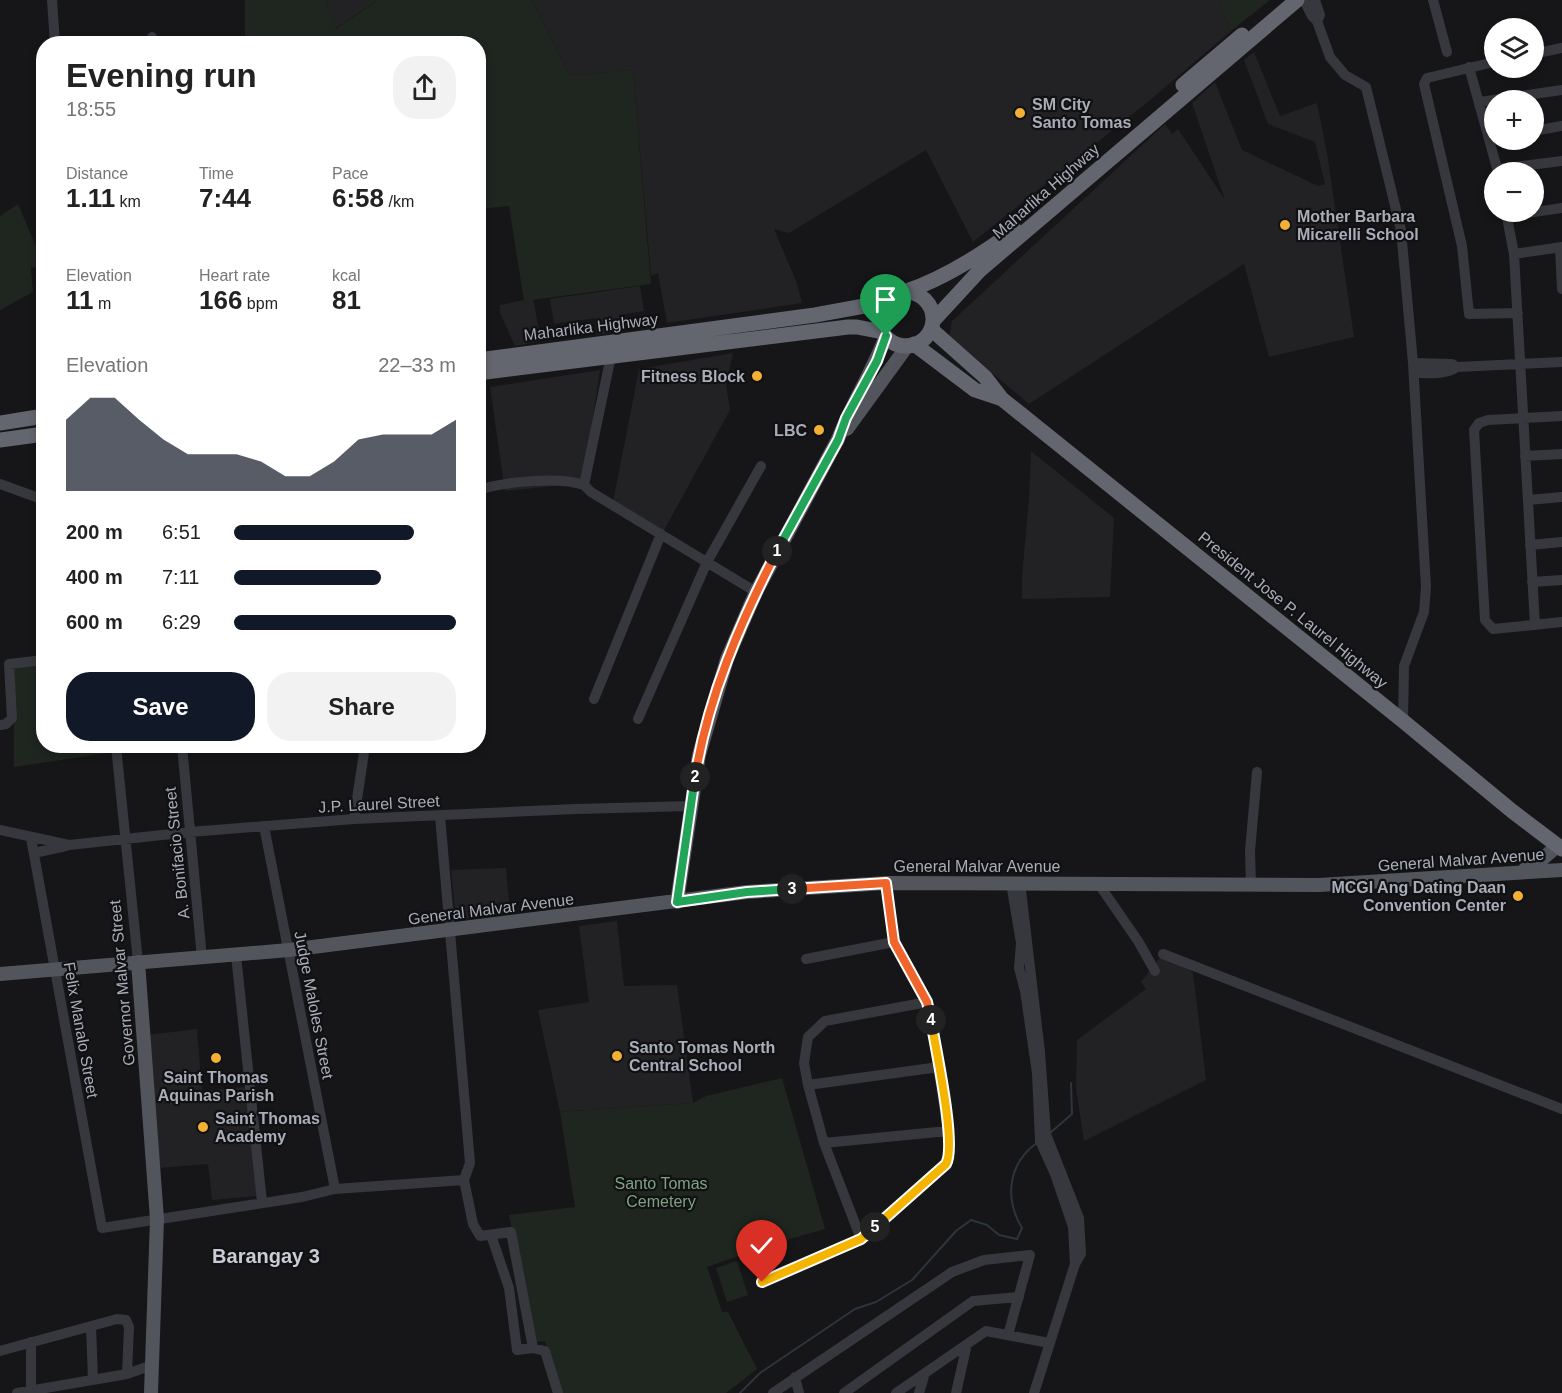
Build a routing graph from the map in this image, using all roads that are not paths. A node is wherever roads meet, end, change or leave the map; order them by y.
1 (52, 0) edge
2 (1295, 0) edge
3 (1315, 0) edge
4 (1433, 0) edge
5 (1317, 21) junction
6 (54, 36) edge
7 (1562, 48) edge
8 (1447, 52) dead end
9 (1544, 52) edge
10 (1484, 64) edge
11 (1468, 67) junction
12 (1562, 90) edge
13 (1479, 102) junction
14 (1484, 117) edge
15 (1562, 126) edge
16 (1544, 129) edge
17 (1562, 162) edge
18 (1544, 165) edge
19 (1562, 208) edge
20 (1544, 210) edge
21 (1508, 222) edge
22 (1561, 248) edge
23 (1514, 254) junction
24 (1562, 289) edge
25 (904, 292) junction
26 (886, 302) junction
27 (1518, 313) junction
28 (932, 325) junction
29 (884, 334) junction
30 (911, 345) junction
31 (611, 356) junction
32 (486, 359) edge
33 (1562, 362) edge
34 (1521, 365) junction
35 (1414, 368) junction
36 (486, 372) edge
37 (1002, 399) junction
38 (1562, 416) edge
39 (36, 417) edge
40 (1523, 419) junction
41 (0, 423) edge
42 (36, 435) edge
43 (0, 440) edge
44 (838, 440) junction
45 (1562, 454) edge
46 (1525, 456) junction
47 (761, 466) dead end
48 (0, 484) edge
49 (584, 485) junction
50 (486, 488) edge
51 (36, 497) edge
52 (1562, 497) edge
53 (1528, 500) junction
54 (661, 534) junction
55 (1562, 542) edge
56 (1530, 545) junction
57 (707, 562) junction
58 (1562, 580) edge
59 (1532, 582) junction
60 (756, 592) junction
61 (1562, 622) edge
62 (1534, 625) junction
63 (36, 661) edge
64 (594, 699) dead end
65 (638, 719) dead end
66 (1403, 721) junction
67 (0, 725) edge
68 (117, 753) edge
69 (183, 753) edge
70 (364, 753) edge
71 (1257, 772) dead end
72 (691, 806) junction
73 (440, 816) junction
74 (354, 819) junction
75 (264, 826) junction
76 (0, 830) edge
77 (190, 832) junction
78 (31, 838) junction
79 (126, 838) junction
80 (69, 845) junction
81 (1559, 848) edge
82 (34, 853) junction
83 (1562, 870) edge
84 (1517, 873) junction
85 (1015, 882) junction
86 (886, 883) junction
87 (1098, 883) junction
88 (1251, 886) junction
89 (677, 902) junction
90 (449, 930) junction
91 (894, 942) junction
92 (288, 950) junction
93 (1163, 954) dead end
94 (236, 955) junction
95 (202, 958) junction
96 (806, 959) dead end
97 (138, 962) junction
98 (54, 970) junction
99 (1155, 971) dead end
100 (2, 975) edge
101 (927, 1002) junction
102 (939, 1067) junction
103 (808, 1085) junction
104 (1562, 1109) edge
105 (948, 1131) junction
106 (824, 1143) junction
107 (464, 1180) junction
108 (335, 1190) junction
109 (262, 1202) junction
110 (157, 1219) junction
111 (491, 1235) junction
112 (861, 1239) junction
113 (762, 1282) dead end
114 (1019, 1297) junction
115 (91, 1326) junction
116 (1008, 1335) junction
117 (31, 1342) junction
118 (1050, 1343) junction
119 (968, 1344) junction
120 (533, 1348) junction
121 (0, 1352) edge
122 (152, 1365) junction
123 (925, 1373) junction
124 (128, 1374) junction
125 (795, 1377) junction
126 (93, 1380) junction
127 (31, 1391) junction
128 (43, 1391) edge
129 (17, 1393) edge
130 (151, 1393) edge
131 (558, 1393) edge
132 (773, 1393) edge
133 (799, 1393) edge
134 (844, 1393) edge
135 (896, 1393) edge
136 (919, 1393) edge
137 (956, 1393) edge
138 (1034, 1393) edge

1 - 6 street
2 - 5 street
2 - 25 highway, Maharlika Highway
2 - 28 highway, Maharlika Highway
3 - 5 street
4 - 8 street
5 - 35 street
7 - 9 street
10 - 11 street
11 - 13 street
11 - 27 street
12 - 13 street
13 - 14 street
15 - 16 street
17 - 18 street
19 - 20 street
21 - 23 street
22 - 23 street
22 - 24 street
23 - 27 street
25 - 26 highway
25 - 28 highway
26 - 29 highway
26 - 32 highway, Maharlika Highway
27 - 34 street
28 - 30 highway
28 - 37 highway, President Jose P. Laurel Highway
29 - 30 highway
29 - 31 highway, Maharlika Highway
29 - 44 main road
30 - 37 highway, President Jose P. Laurel Highway
30 - 44 main road
31 - 36 highway, Maharlika Highway
31 - 49 street
33 - 34 street
34 - 35 street
34 - 40 street
35 - 66 street
37 - 66 highway, President Jose P. Laurel Highway
38 - 40 street
39 - 41 highway
40 - 46 street
40 - 62 street
42 - 43 highway
44 - 60 main road
45 - 46 street
46 - 53 street
47 - 57 street
48 - 51 street
49 - 50 street
49 - 54 street
52 - 53 street
53 - 56 street
54 - 57 street
54 - 64 street
55 - 56 street
56 - 59 street
57 - 60 street
57 - 65 street
58 - 59 street
59 - 62 street
60 - 72 main road
61 - 62 street
63 - 67 street
66 - 81 highway, President Jose P. Laurel Highway
68 - 79 street, Governor Malvar Street
69 - 77 street, A. Bonifacio Street
70 - 74 street
71 - 88 street
72 - 73 street, J.P. Laurel Street
72 - 89 main road
73 - 74 street, J.P. Laurel Street
73 - 90 street
74 - 75 street, J.P. Laurel Street
75 - 77 street, J.P. Laurel Street
75 - 92 street, Judge Maloles Street
76 - 78 street, J.P. Laurel Street
77 - 79 street, J.P. Laurel Street
77 - 95 street, A. Bonifacio Street
78 - 80 street, J.P. Laurel Street
78 - 82 street, Felix Manalo Street
79 - 80 street, J.P. Laurel Street
79 - 97 street, Governor Malvar Street
80 - 82 street, J.P. Laurel Street
81 - 84 main road
82 - 98 street, Felix Manalo Street
83 - 84 main road, General Malvar Avenue
84 - 88 main road, General Malvar Avenue
85 - 86 main road, General Malvar Avenue
85 - 87 main road, General Malvar Avenue
85 - 118 street
86 - 89 main road, General Malvar Avenue
86 - 91 street
87 - 88 main road, General Malvar Avenue
87 - 99 street
89 - 90 main road, General Malvar Avenue
90 - 92 main road, General Malvar Avenue
90 - 107 street
91 - 96 street
91 - 101 street
92 - 94 main road, General Malvar Avenue
92 - 108 street, Judge Maloles Street
93 - 104 street
94 - 95 main road, General Malvar Avenue
94 - 109 street
95 - 97 main road, General Malvar Avenue
97 - 98 main road, General Malvar Avenue
97 - 110 main road, Governor Malvar Street
98 - 100 main road, General Malvar Avenue
98 - 110 street, Felix Manalo Street
101 - 102 street
101 - 103 street
102 - 103 street
102 - 105 street
103 - 106 street
105 - 106 street
105 - 112 street
106 - 112 street
107 - 108 street
107 - 111 street
108 - 109 street
109 - 110 street
110 - 122 main road, Governor Malvar Street
111 - 120 street
111 - 120 street
112 - 113 street
114 - 116 street
114 - 125 street
114 - 134 street
115 - 117 street
115 - 124 street
115 - 126 street
116 - 118 street
116 - 119 street
117 - 121 street
117 - 127 street
118 - 138 street
119 - 123 street
119 - 137 street
120 - 131 street
122 - 124 street
122 - 130 main road, Governor Malvar Street
123 - 135 street
123 - 136 street
124 - 126 street
125 - 132 street
125 - 133 street
126 - 128 street
127 - 128 street
127 - 129 street

